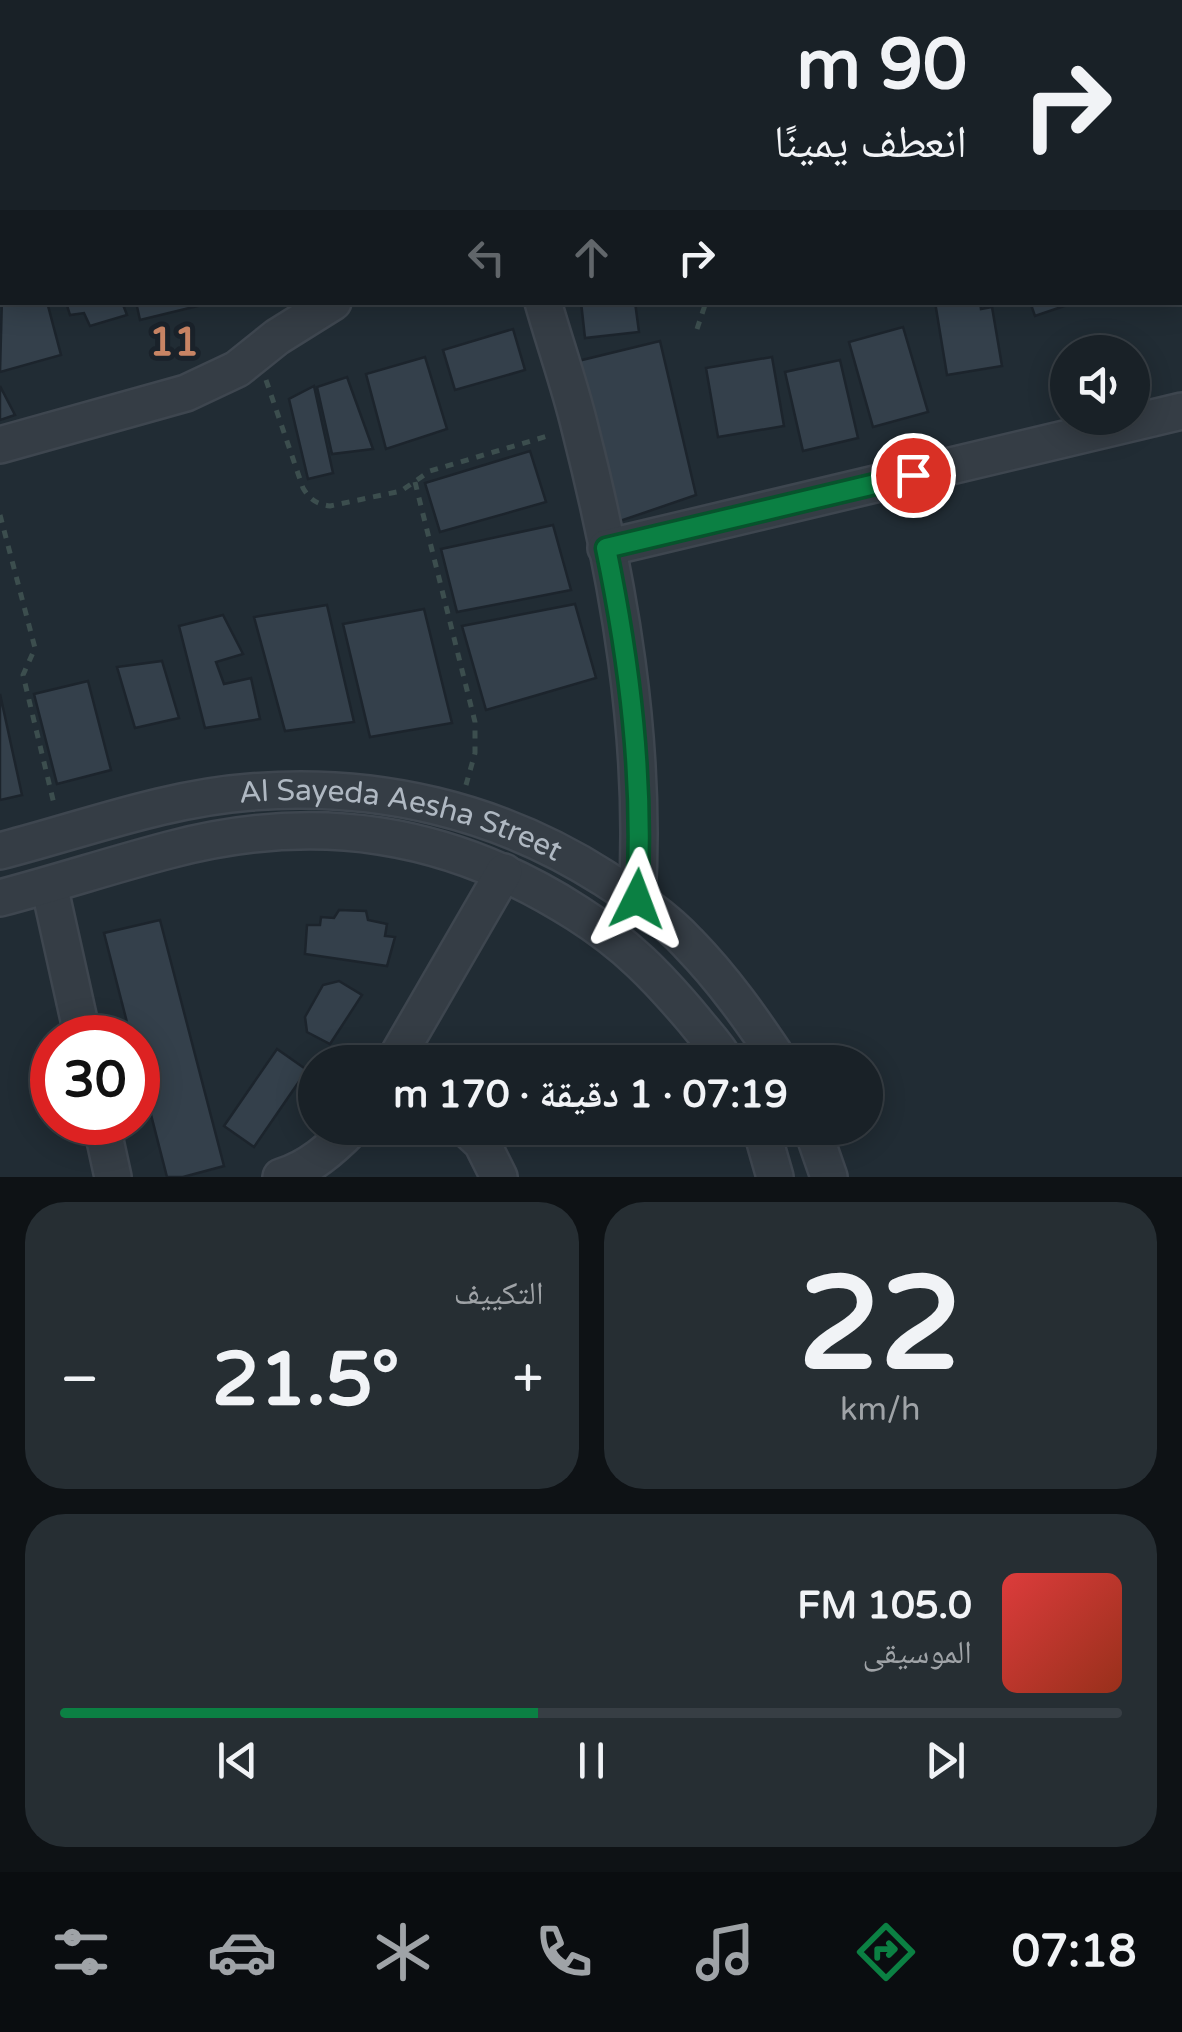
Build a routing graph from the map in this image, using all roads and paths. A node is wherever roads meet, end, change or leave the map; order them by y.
1 (328, 305) edge
2 (544, 305) edge
3 (705, 305) edge
4 (696, 329) dead end
5 (256, 354) junction
6 (1182, 411) edge
7 (580, 426) junction
8 (0, 445) edge
9 (415, 482) junction
10 (0, 515) edge
11 (606, 548) junction
12 (162, 808) junction
13 (455, 810) junction
14 (62, 835) junction
15 (172, 849) junction
16 (0, 851) edge
17 (504, 872) junction
18 (49, 886) junction
19 (0, 898) edge
20 (637, 899) junction
21 (77, 1015) edge
22 (404, 1045) edge
23 (712, 1045) edge
24 (768, 1045) edge
25 (106, 1145) edge
26 (335, 1145) edge
27 (483, 1145) edge
28 (765, 1145) edge
29 (818, 1145) edge
30 (113, 1177) edge
31 (281, 1177) edge
32 (499, 1177) edge
33 (775, 1177) edge
34 (829, 1177) edge

1 - 5 street
2 - 7 street
3 - 4 path
5 - 8 street
5 - 9 path
6 - 11 street
7 - 9 path
7 - 11 street
9 - 13 path
10 - 14 path
11 - 20 street
12 - 13 street, Al Sayeda Aesha Street
12 - 14 street, Al Sayeda Aesha Street
12 - 15 street
13 - 20 street, Al Sayeda Aesha Street
14 - 16 street, Al Sayeda Aesha Street
15 - 17 street, Al Sayeda Aesha Street
15 - 18 street, Al Sayeda Aesha Street
17 - 22 street
17 - 23 street, Al Sayeda Aesha Street
18 - 19 street, Al Sayeda Aesha Street
18 - 21 street
20 - 24 street, Al Sayeda Aesha Street
25 - 30 street
26 - 31 street
27 - 32 street
28 - 33 street
29 - 34 street

